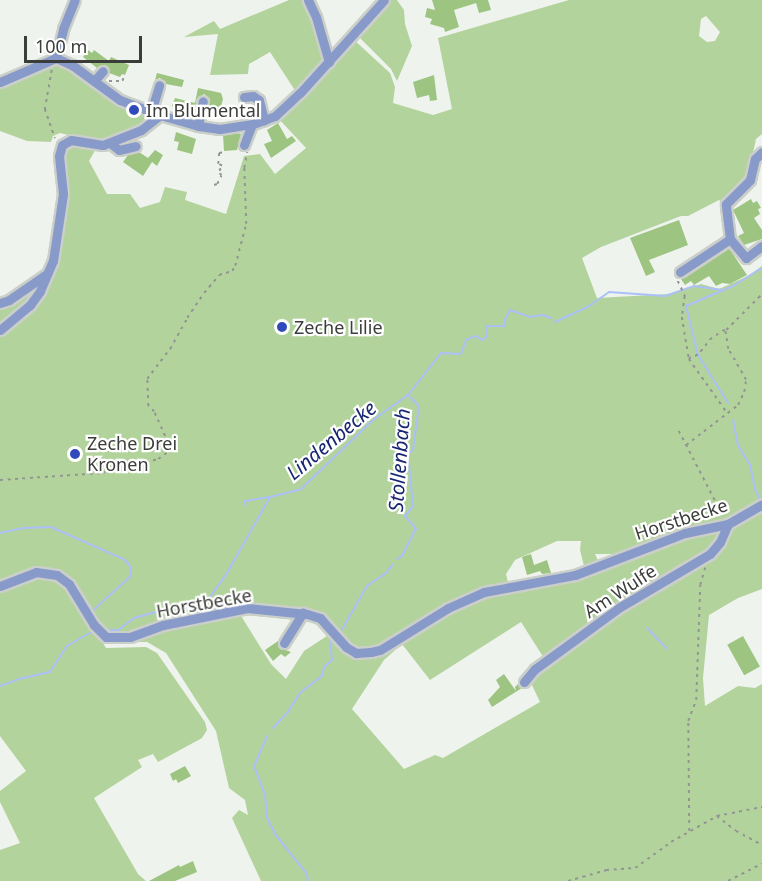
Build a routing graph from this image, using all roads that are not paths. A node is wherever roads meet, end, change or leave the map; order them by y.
1 (75, 0) edge
2 (308, 0) edge
3 (384, 0) edge
4 (56, 58) junction
5 (84, 58) dead end
6 (329, 62) junction
7 (76, 68) junction
8 (0, 82) edge
9 (159, 85) dead end
10 (244, 97) dead end
11 (203, 100) dead end
12 (155, 113) junction
13 (206, 116) dead end
14 (264, 120) junction
15 (184, 122) junction
16 (201, 126) junction
17 (251, 129) junction
18 (180, 133) dead end
19 (110, 143) junction
20 (244, 145) dead end
21 (136, 146) dead end
22 (762, 152) edge
23 (730, 239) junction
24 (762, 246) edge
25 (680, 272) dead end
26 (48, 273) junction
27 (0, 303) edge
28 (0, 330) edge
29 (762, 504) edge
30 (728, 524) junction
31 (0, 586) edge
32 (303, 613) junction
33 (284, 643) dead end
34 (524, 682) dead end

1 - 4 street
2 - 6 street
3 - 6 street
4 - 7 street
4 - 8 street
5 - 7 street
6 - 14 street
7 - 12 street
9 - 12 street
10 - 14 street
11 - 16 street
12 - 15 street
12 - 19 street
13 - 16 street
14 - 17 street
15 - 16 street
15 - 18 street
16 - 17 street
17 - 20 street
19 - 21 street
19 - 26 street
22 - 23 street
23 - 24 street
23 - 25 street
26 - 27 street
26 - 28 street
29 - 30 street, Horstbecke
30 - 32 street, Horstbecke
30 - 34 street, Am Wulfe
31 - 32 street, Horstbecke
32 - 33 street

